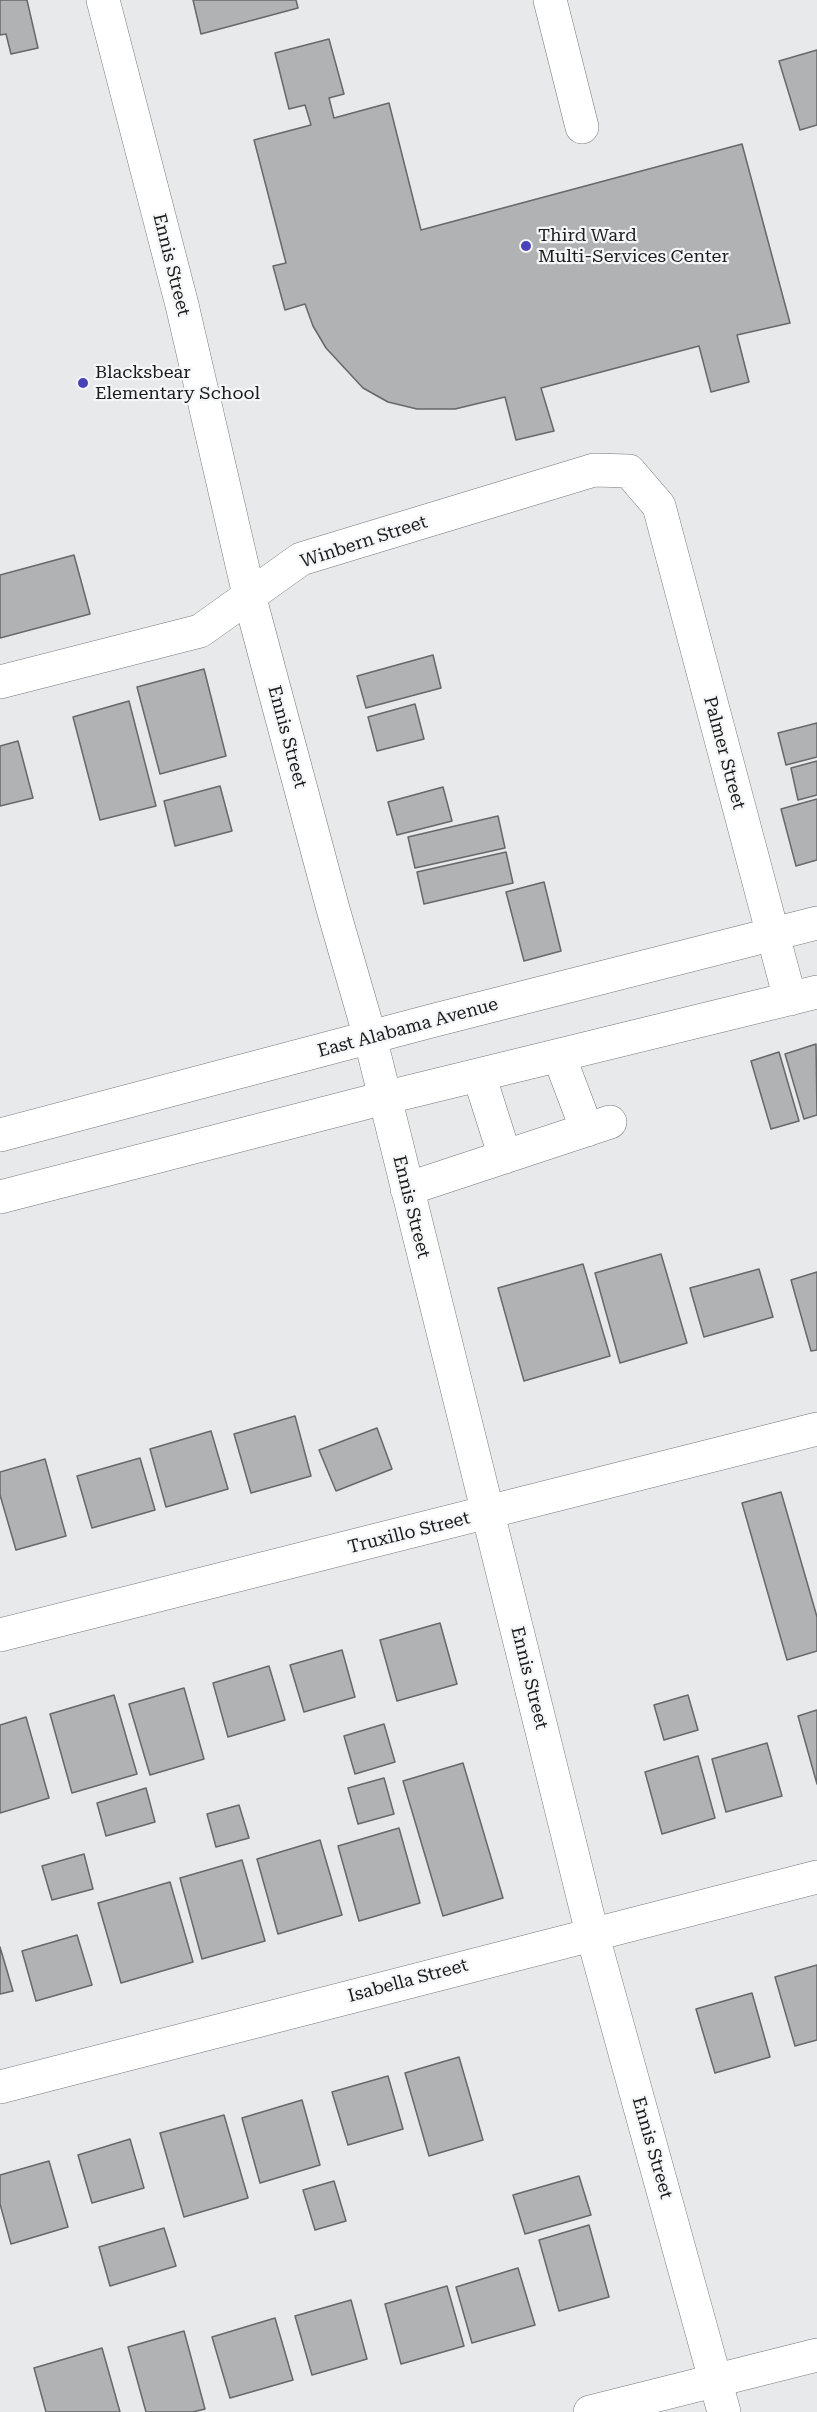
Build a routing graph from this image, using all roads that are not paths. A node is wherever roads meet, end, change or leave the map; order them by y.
1 (103, 0) edge
2 (550, 0) edge
3 (582, 127) dead end
4 (659, 506) joint
5 (249, 595) junction
6 (0, 682) edge
7 (817, 923) edge
8 (772, 934) junction
9 (803, 996) edge
10 (370, 1037) junction
11 (559, 1056) junction
12 (479, 1075) junction
13 (384, 1098) junction
14 (0, 1135) edge
15 (506, 1157) junction
16 (407, 1189) junction
17 (0, 1197) edge
18 (817, 1429) edge
19 (489, 1513) junction
20 (0, 1635) edge
21 (817, 1876) edge
22 (592, 1933) junction
23 (0, 2087) edge
24 (817, 2355) edge
25 (720, 2397) edge
26 (590, 2412) edge

1 - 5 street, Ennis Street
2 - 3 street
4 - 5 street, Winbern Street
4 - 8 street, Palmer Street
5 - 6 street, Winbern Street
5 - 10 street, Ennis Street
7 - 8 street, East Alabama Avenue
8 - 9 street, Palmer Street
8 - 10 street, East Alabama Avenue
9 - 11 street
10 - 13 street, Ennis Street
10 - 14 street, East Alabama Avenue
11 - 12 street
11 - 15 street
12 - 13 street
12 - 15 street
13 - 16 street, Ennis Street
13 - 17 street
15 - 16 street
16 - 19 street, Ennis Street
18 - 19 street, Truxillo Street
19 - 20 street, Truxillo Street
19 - 22 street, Ennis Street
21 - 22 street, Isabella Street
22 - 23 street, Isabella Street
22 - 25 street, Ennis Street
24 - 25 street
25 - 26 street

